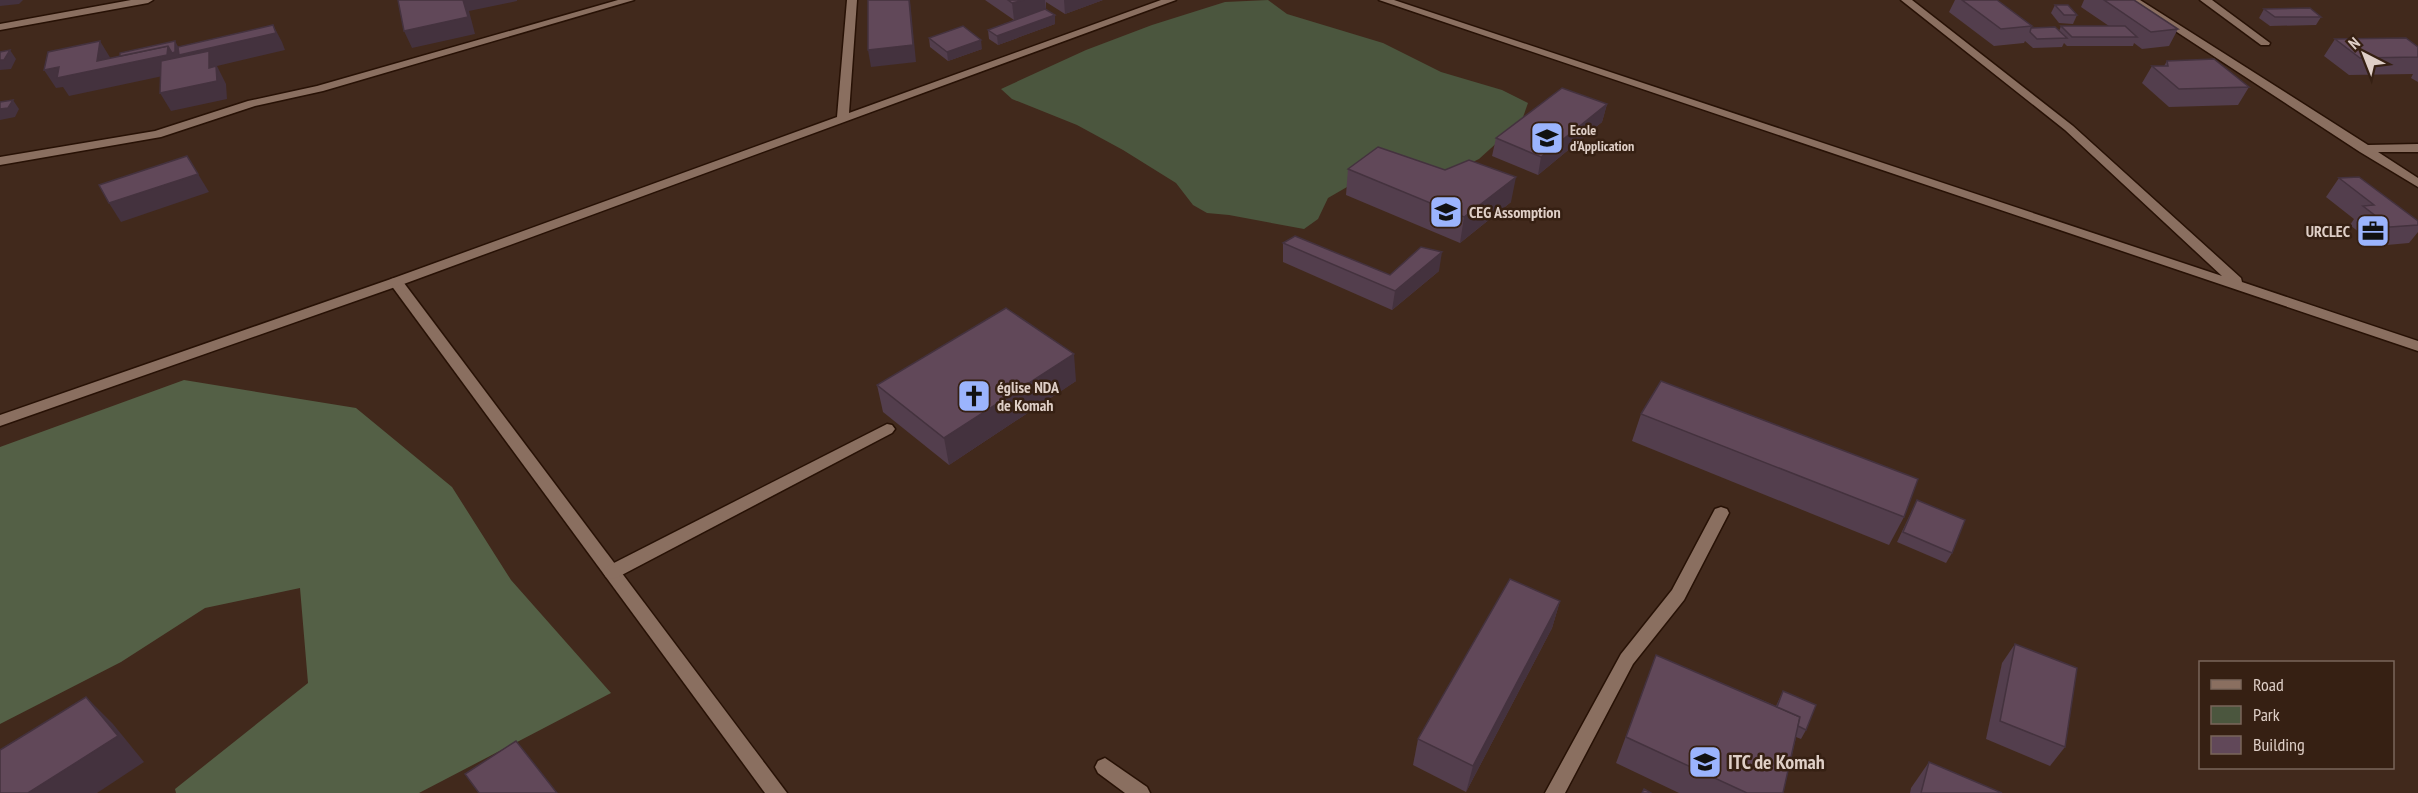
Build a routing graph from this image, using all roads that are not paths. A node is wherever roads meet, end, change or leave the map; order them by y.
1 (92, 0) edge
2 (148, 0) edge
3 (629, 0) edge
4 (852, 0) edge
5 (1171, 0) edge
6 (1384, 0) edge
7 (1906, 0) edge
8 (2133, 0) edge
9 (2196, 0) edge
10 (2207, 1) edge
11 (84, 11) junction
12 (0, 27) edge
13 (2265, 43) dead end
14 (843, 120) junction
15 (2418, 148) edge
16 (2364, 149) junction
17 (0, 161) edge
18 (2418, 183) edge
19 (396, 282) junction
20 (2241, 285) junction
21 (2418, 346) edge
22 (0, 421) edge
23 (887, 429) dead end
24 (1721, 513) dead end
25 (612, 572) junction
26 (1105, 767) dead end
27 (777, 793) edge
28 (1140, 793) edge
29 (1555, 793) edge

1 - 11 street
2 - 11 street
3 - 17 street
4 - 14 street
5 - 14 street
6 - 20 street
7 - 20 street
8 - 16 street
9 - 10 street
10 - 13 street
11 - 12 street
14 - 19 street
15 - 16 street
16 - 18 street
19 - 22 street
19 - 25 street
20 - 21 street
23 - 25 street
24 - 29 street
25 - 27 street
26 - 28 street

